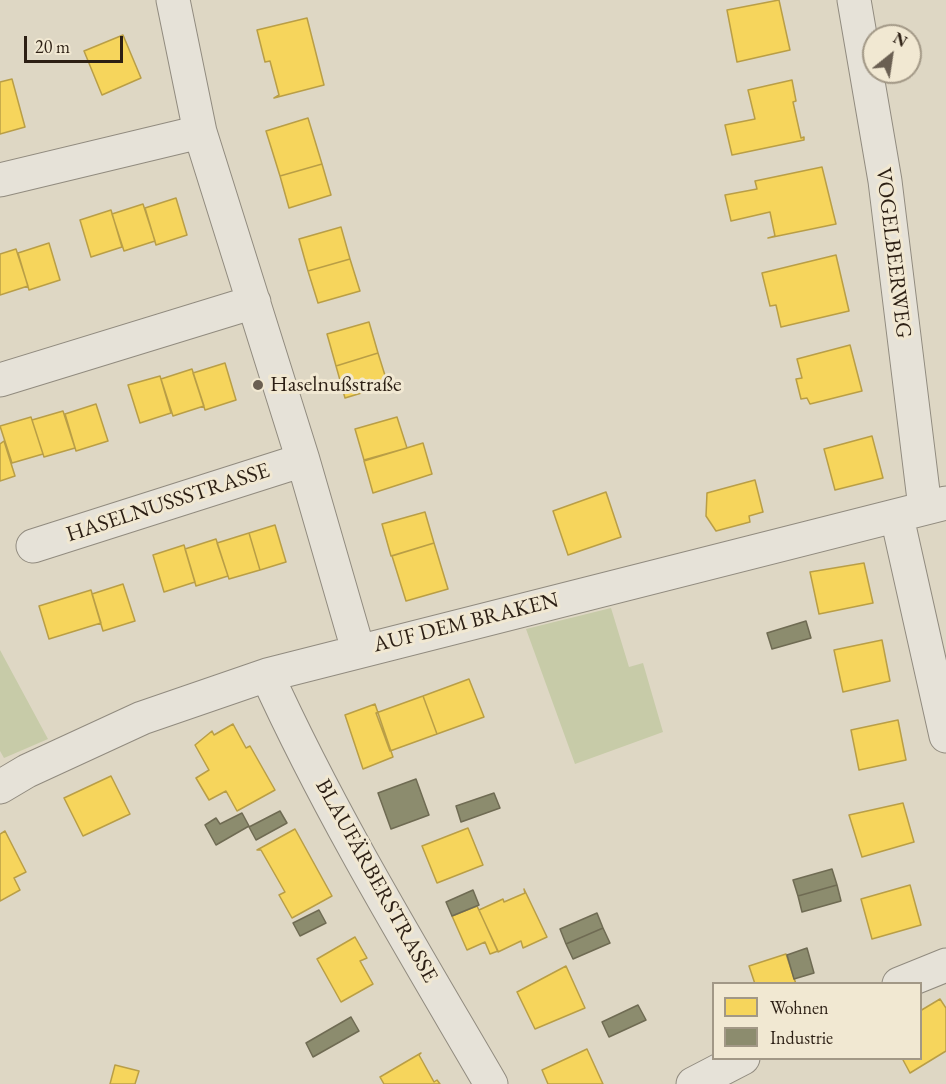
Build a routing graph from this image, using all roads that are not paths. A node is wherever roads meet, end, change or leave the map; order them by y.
1 (173, 0) edge
2 (854, 0) edge
3 (200, 132) junction
4 (0, 180) edge
5 (254, 302) junction
6 (0, 380) edge
7 (303, 460) junction
8 (923, 509) edge
9 (33, 546) dead end
10 (358, 650) junction
11 (267, 675) junction
12 (946, 736) edge
13 (0, 787) edge
14 (946, 964) edge
15 (904, 982) edge
16 (741, 1060) edge
17 (491, 1084) edge
18 (693, 1084) edge

1 - 3 street
2 - 8 street, VOGELBEERWEG
3 - 4 street
3 - 5 street
5 - 6 street
5 - 7 street
7 - 9 street, HASELNUSSSTRASSE
7 - 10 street
8 - 10 street, AUF DEM BRAKEN
8 - 12 street, VOGELBEERWEG
10 - 11 street, AUF DEM BRAKEN
11 - 13 street, AUF DEM BRAKEN
11 - 17 street, BLAUFÄRBERSTRASSE
14 - 15 street
16 - 18 street

